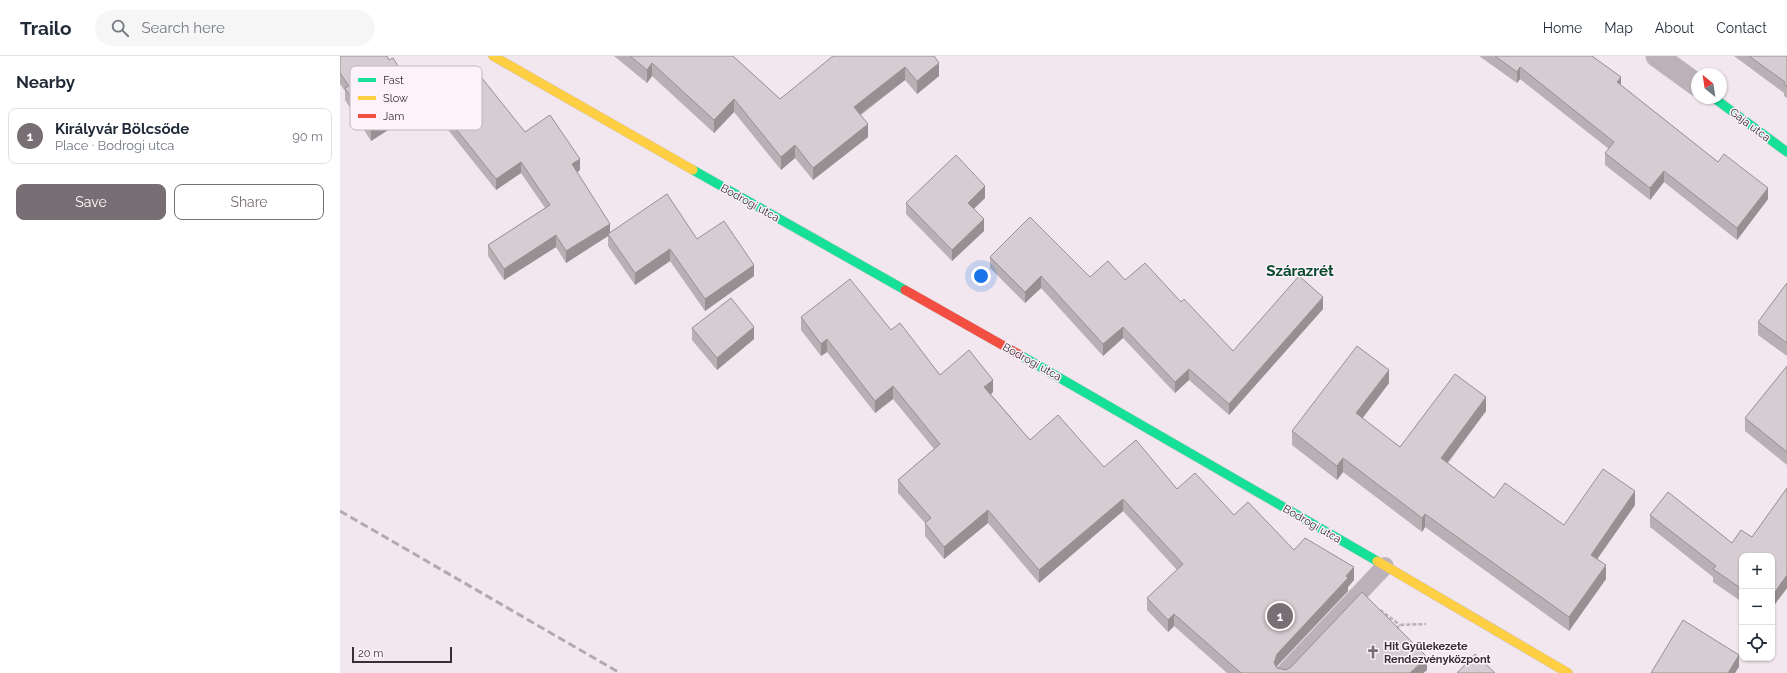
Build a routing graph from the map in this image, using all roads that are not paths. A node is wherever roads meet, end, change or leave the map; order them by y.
1 (493, 56) edge
2 (1657, 56) edge
3 (1691, 81) edge
4 (1722, 104) edge
5 (1787, 152) edge
6 (1385, 566) junction
7 (1284, 673) edge
8 (1568, 673) edge

1 - 6 street, Bodrogi utca
2 - 3 street
4 - 5 street, Gaja utca
6 - 7 lane
6 - 8 street, Bodrogi utca

